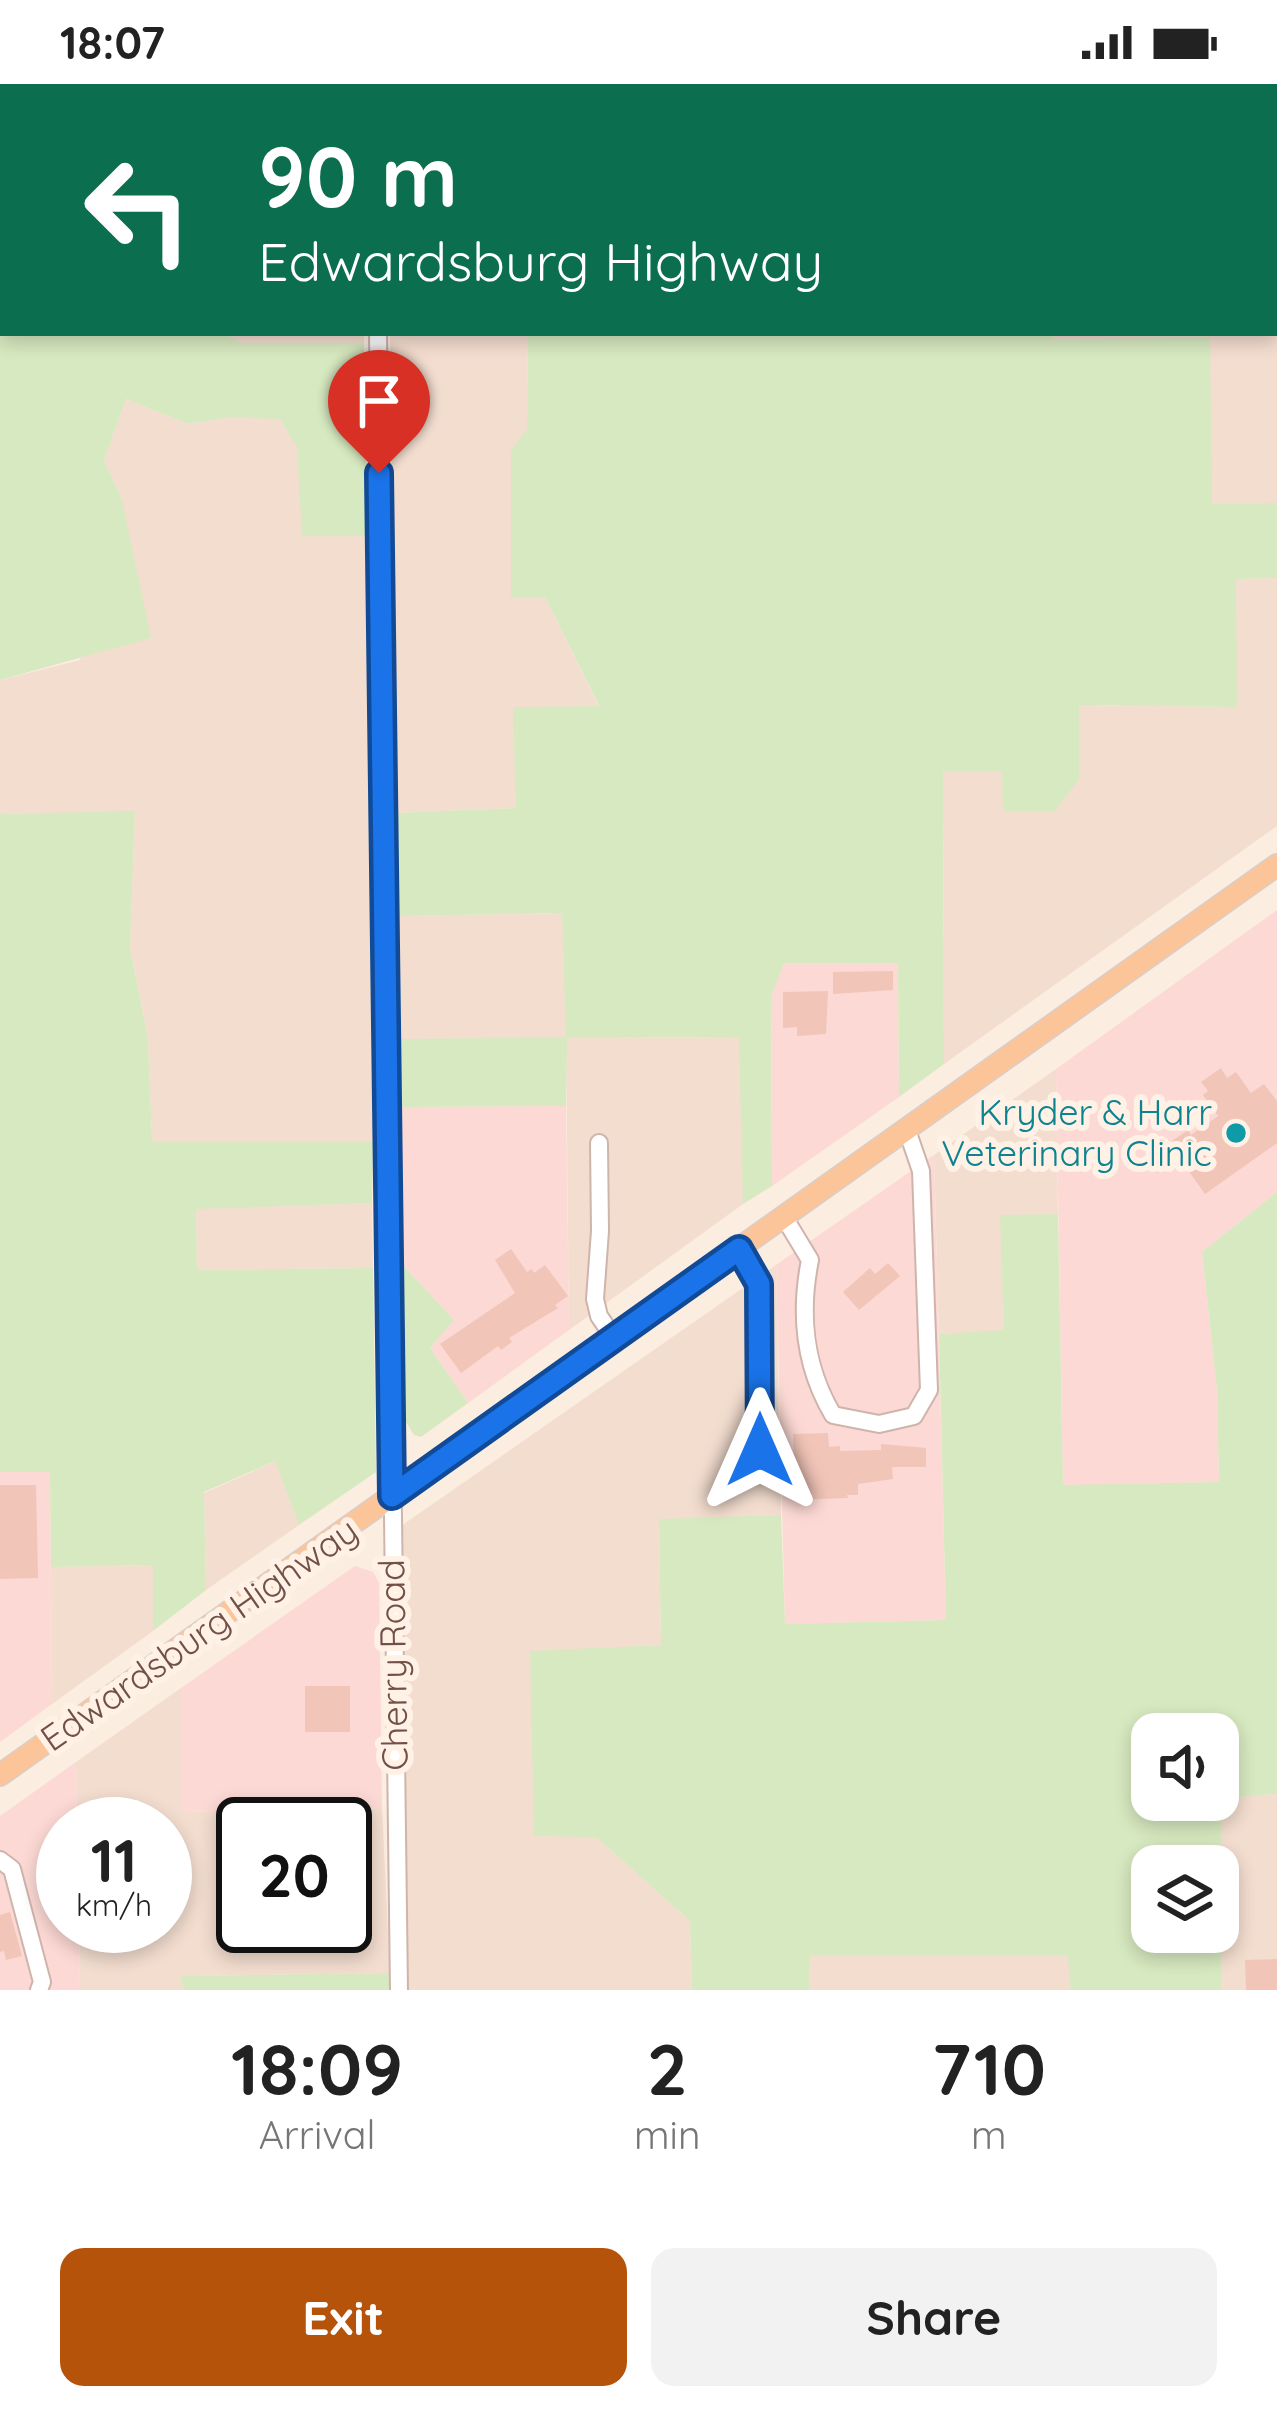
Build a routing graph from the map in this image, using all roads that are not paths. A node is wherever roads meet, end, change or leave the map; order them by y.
1 (378, 336) edge
2 (1277, 865) edge
3 (907, 1130) junction
4 (599, 1143) dead end
5 (784, 1217) junction
6 (739, 1249) junction
7 (614, 1338) junction
8 (760, 1450) dead end
9 (392, 1496) junction
10 (0, 1775) edge
11 (0, 1860) edge
12 (40, 1990) edge
13 (399, 1990) edge

1 - 9 street, Cherry Road
2 - 3 main road, Edwardsburg Highway
3 - 5 main road, Edwardsburg Highway
3 - 5 street
4 - 7 street
5 - 6 main road, Edwardsburg Highway
6 - 7 main road, Edwardsburg Highway
6 - 8 street
7 - 9 main road, Edwardsburg Highway
9 - 10 main road, Edwardsburg Highway
9 - 13 street, Cherry Road
11 - 12 street

